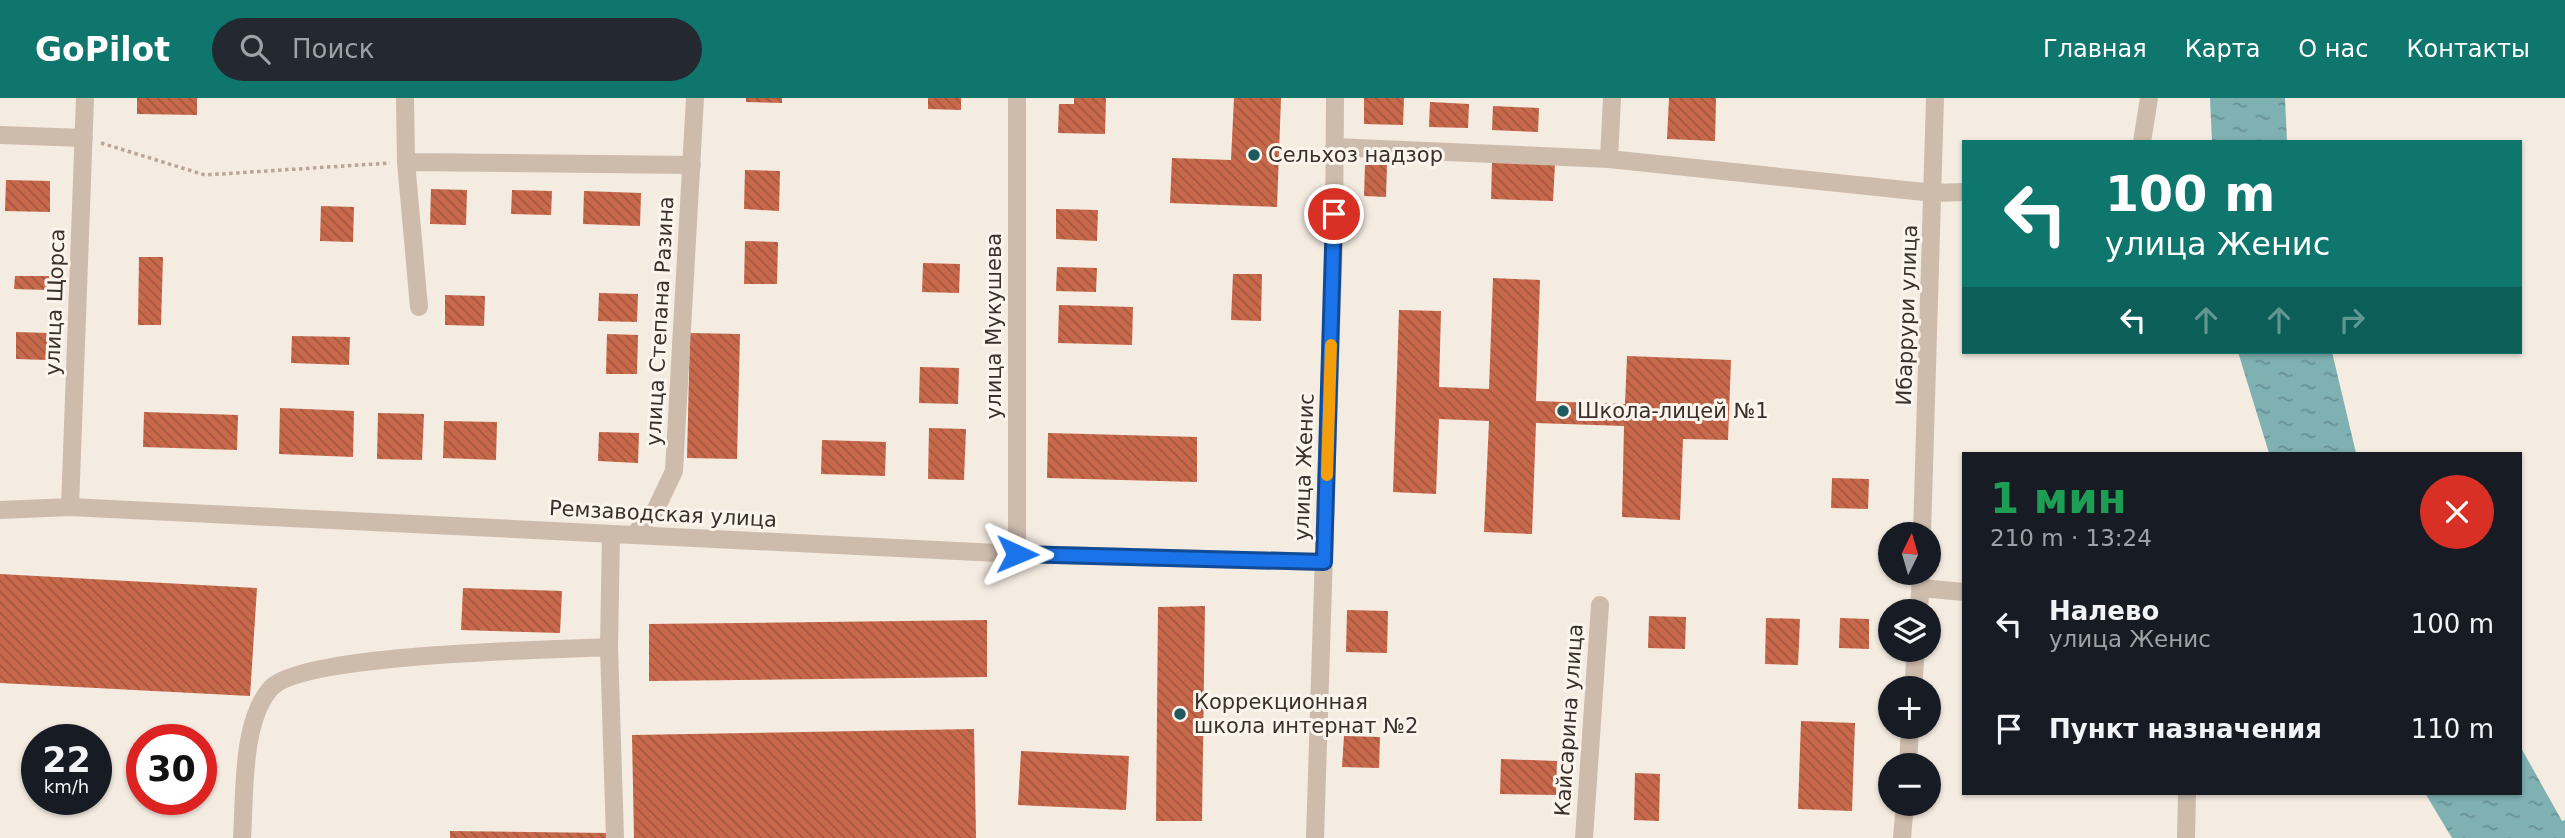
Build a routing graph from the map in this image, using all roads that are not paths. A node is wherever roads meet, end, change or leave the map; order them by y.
1 (85, 98) edge
2 (405, 98) edge
3 (695, 98) edge
4 (1017, 98) edge
5 (1335, 98) edge
6 (1612, 98) edge
7 (1935, 98) edge
8 (2149, 98) edge
9 (0, 135) edge
10 (84, 138) junction
11 (2142, 140) edge
12 (1334, 147) junction
13 (1609, 159) junction
14 (406, 162) junction
15 (692, 165) junction
16 (1962, 192) edge
17 (1934, 193) junction
18 (419, 307) dead end
19 (70, 507) junction
20 (0, 510) edge
21 (1922, 522) edge
22 (611, 534) junction
23 (634, 535) junction
24 (1017, 554) junction
25 (1324, 562) junction
26 (1939, 585) edge
27 (1962, 591) edge
28 (1600, 605) dead end
29 (609, 648) junction
30 (2187, 795) edge
31 (1904, 816) edge
32 (242, 838) edge
33 (615, 838) edge
34 (1314, 838) edge
35 (1584, 838) edge
36 (1902, 838) edge
37 (2186, 838) edge

1 - 10 street, улица Щорса
2 - 14 street
3 - 15 street, улица Степана Разина
4 - 24 street, улица Мукушева
5 - 12 street, улица Женис
6 - 13 street
7 - 17 street, Ибаррури улица
8 - 11 street
9 - 10 street
10 - 19 street, улица Щорса
12 - 13 street
12 - 25 street, улица Женис
13 - 17 street
14 - 15 street
14 - 18 street
15 - 23 street, улица Степана Разина
16 - 17 street
17 - 21 street, Ибаррури улица
19 - 20 street, Ремзаводская улица
19 - 22 street, Ремзаводская улица
22 - 23 street, Ремзаводская улица
22 - 29 street
23 - 24 street, Ремзаводская улица
24 - 25 street, Ремзаводская улица
25 - 34 street, улица Женис
26 - 27 street
28 - 35 street, Кайсарина улица
29 - 32 street
29 - 33 street
30 - 37 street
31 - 36 street

